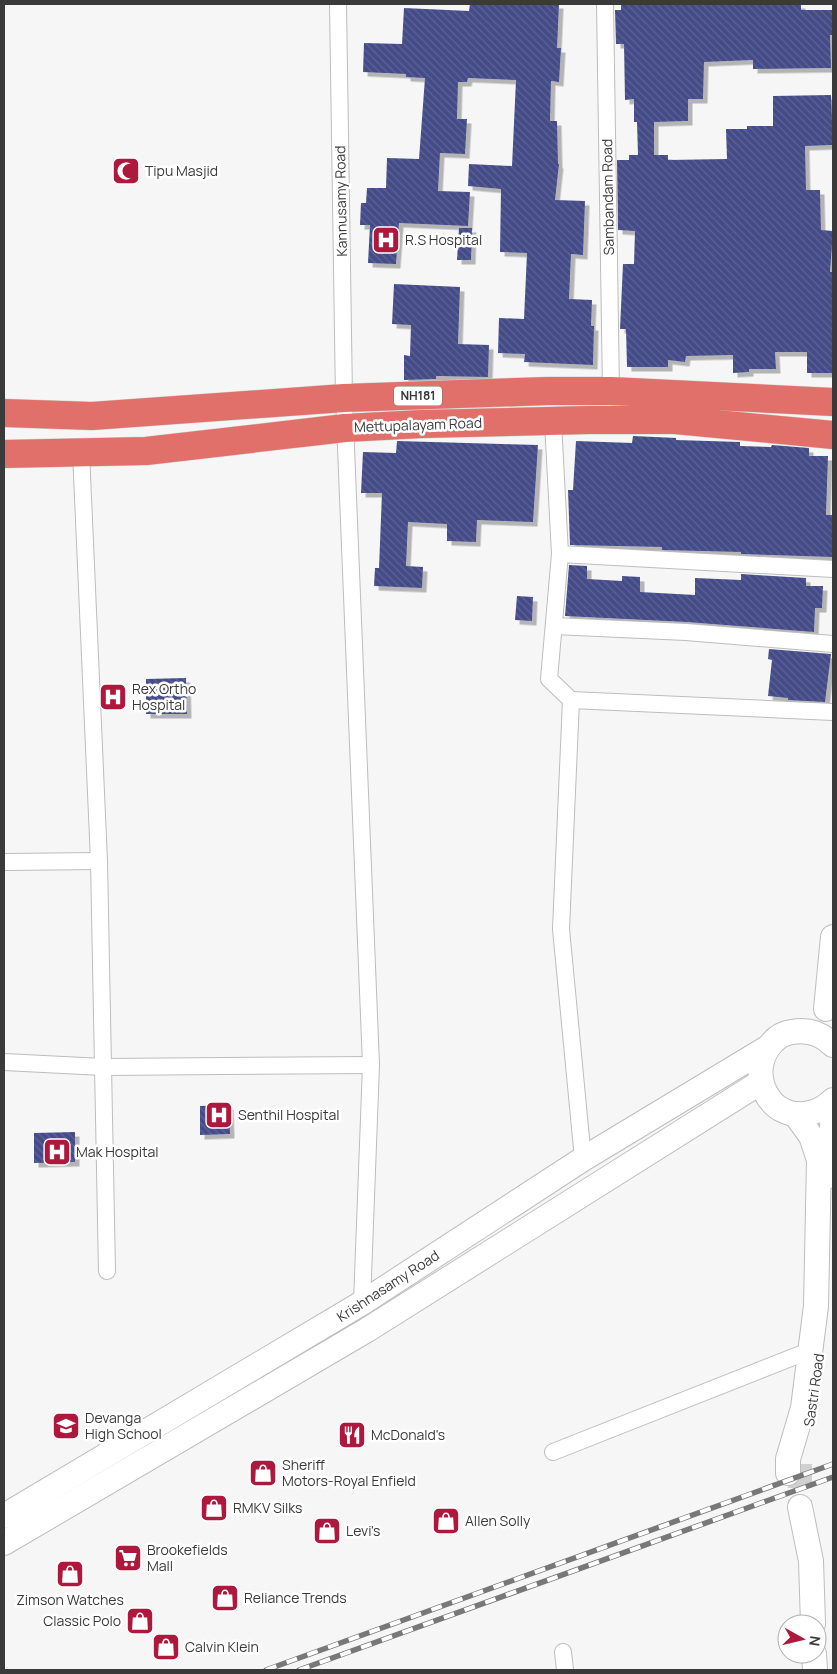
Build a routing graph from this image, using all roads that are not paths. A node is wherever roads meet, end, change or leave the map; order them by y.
1 (338, 4) edge
2 (605, 4) edge
3 (611, 391) junction
4 (344, 398) junction
5 (833, 402) edge
6 (4, 413) edge
7 (553, 422) junction
8 (345, 428) junction
9 (833, 435) edge
10 (81, 452) junction
11 (4, 454) edge
12 (560, 554) junction
13 (833, 570) edge
14 (554, 626) junction
15 (833, 644) edge
16 (570, 700) junction
17 (833, 712) edge
18 (100, 861) junction
19 (4, 862) edge
20 (833, 937) edge
21 (830, 1007) edge
22 (801, 1030) junction
23 (831, 1038) edge
24 (767, 1048) junction
25 (4, 1062) edge
26 (371, 1065) junction
27 (103, 1067) junction
28 (761, 1082) junction
29 (833, 1100) edge
30 (833, 1105) edge
31 (795, 1114) junction
32 (583, 1159) junction
33 (831, 1207) edge
34 (107, 1271) dead end
35 (362, 1303) junction
36 (811, 1350) junction
37 (553, 1452) dead end
38 (796, 1509) tunnel mouth
39 (4, 1516) edge
40 (4, 1542) edge
41 (812, 1614) edge
42 (563, 1652) dead end
43 (565, 1670) edge

1 - 4 street, Kannusamy Road
2 - 3 street, Sambandam Road
3 - 4 highway, NH181
3 - 5 highway, NH181
4 - 6 highway, NH181
4 - 8 street, Kannusamy Road
7 - 8 highway, Mettupalayam Road / NH181
7 - 9 highway, Mettupalayam Road / NH181
7 - 12 street
8 - 10 highway, Mettupalayam Road / NH181
8 - 26 street, Kannusamy Road
10 - 11 highway, Mettupalayam Road / NH181
10 - 18 street
12 - 13 street
12 - 14 street
14 - 15 street
14 - 16 street
16 - 17 street
16 - 32 street
18 - 19 street
18 - 27 street
20 - 21 main road
21 - 22 main road
22 - 23 main road
22 - 24 main road, Krishnasamy Road
24 - 28 main road
24 - 32 main road, Krishnasamy Road
25 - 27 street
26 - 27 street
26 - 35 street, Kannusamy Road
27 - 34 street
28 - 31 main road
28 - 40 main road
29 - 31 main road
30 - 33 main road, Sastri Road
31 - 36 main road, Sastri Road
32 - 35 main road, Krishnasamy Road
33 - 36 main road, Sastri Road
35 - 39 main road, Krishnasamy Road
36 - 37 street
38 - 41 main road
42 - 43 street

